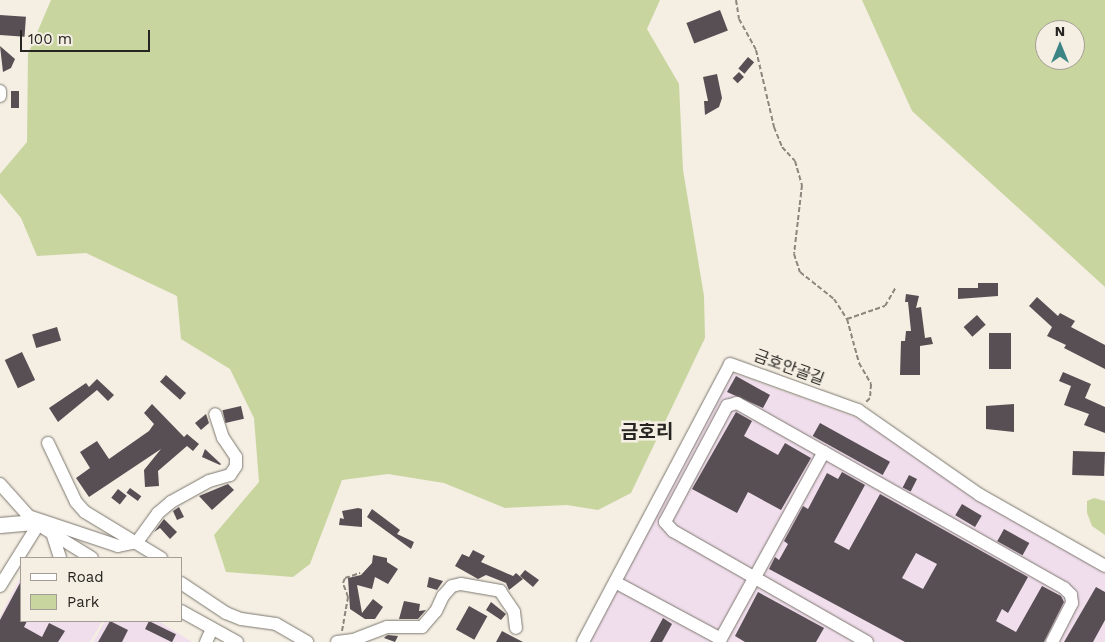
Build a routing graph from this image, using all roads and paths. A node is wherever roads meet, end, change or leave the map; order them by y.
1 (736, 0) edge
2 (0, 91) edge
3 (0, 96) edge
4 (896, 287) dead end
5 (847, 319) junction
6 (858, 410) junction
7 (214, 414) dead end
8 (48, 443) dead end
9 (824, 452) junction
10 (0, 484) edge
11 (33, 521) junction
12 (0, 525) edge
13 (53, 536) junction
14 (138, 542) junction
15 (60, 557) edge
16 (90, 557) edge
17 (160, 557) edge
18 (1105, 566) edge
19 (360, 573) dead end
20 (754, 578) junction
21 (615, 582) junction
22 (182, 584) edge
23 (0, 586) edge
24 (182, 612) edge
25 (516, 628) dead end
26 (212, 629) junction
27 (338, 641) edge
28 (720, 641) edge
29 (206, 642) edge
30 (237, 642) edge
31 (307, 642) edge
32 (583, 642) edge
33 (868, 642) edge
34 (1052, 642) edge

1 - 5 path
2 - 3 street
4 - 5 path
5 - 6 path
6 - 18 street, 금호안골길
6 - 21 street, 금호안골길
7 - 14 street
8 - 14 street
9 - 20 street
9 - 20 street
9 - 34 street
10 - 11 street
11 - 12 main road
11 - 13 street
11 - 14 street
11 - 23 street
13 - 15 street
13 - 16 street
14 - 17 street
19 - 27 path
20 - 28 street
20 - 33 street
21 - 28 street
21 - 32 street, 금호안골길
22 - 31 street
24 - 26 street
25 - 27 street
26 - 29 street
26 - 30 street

